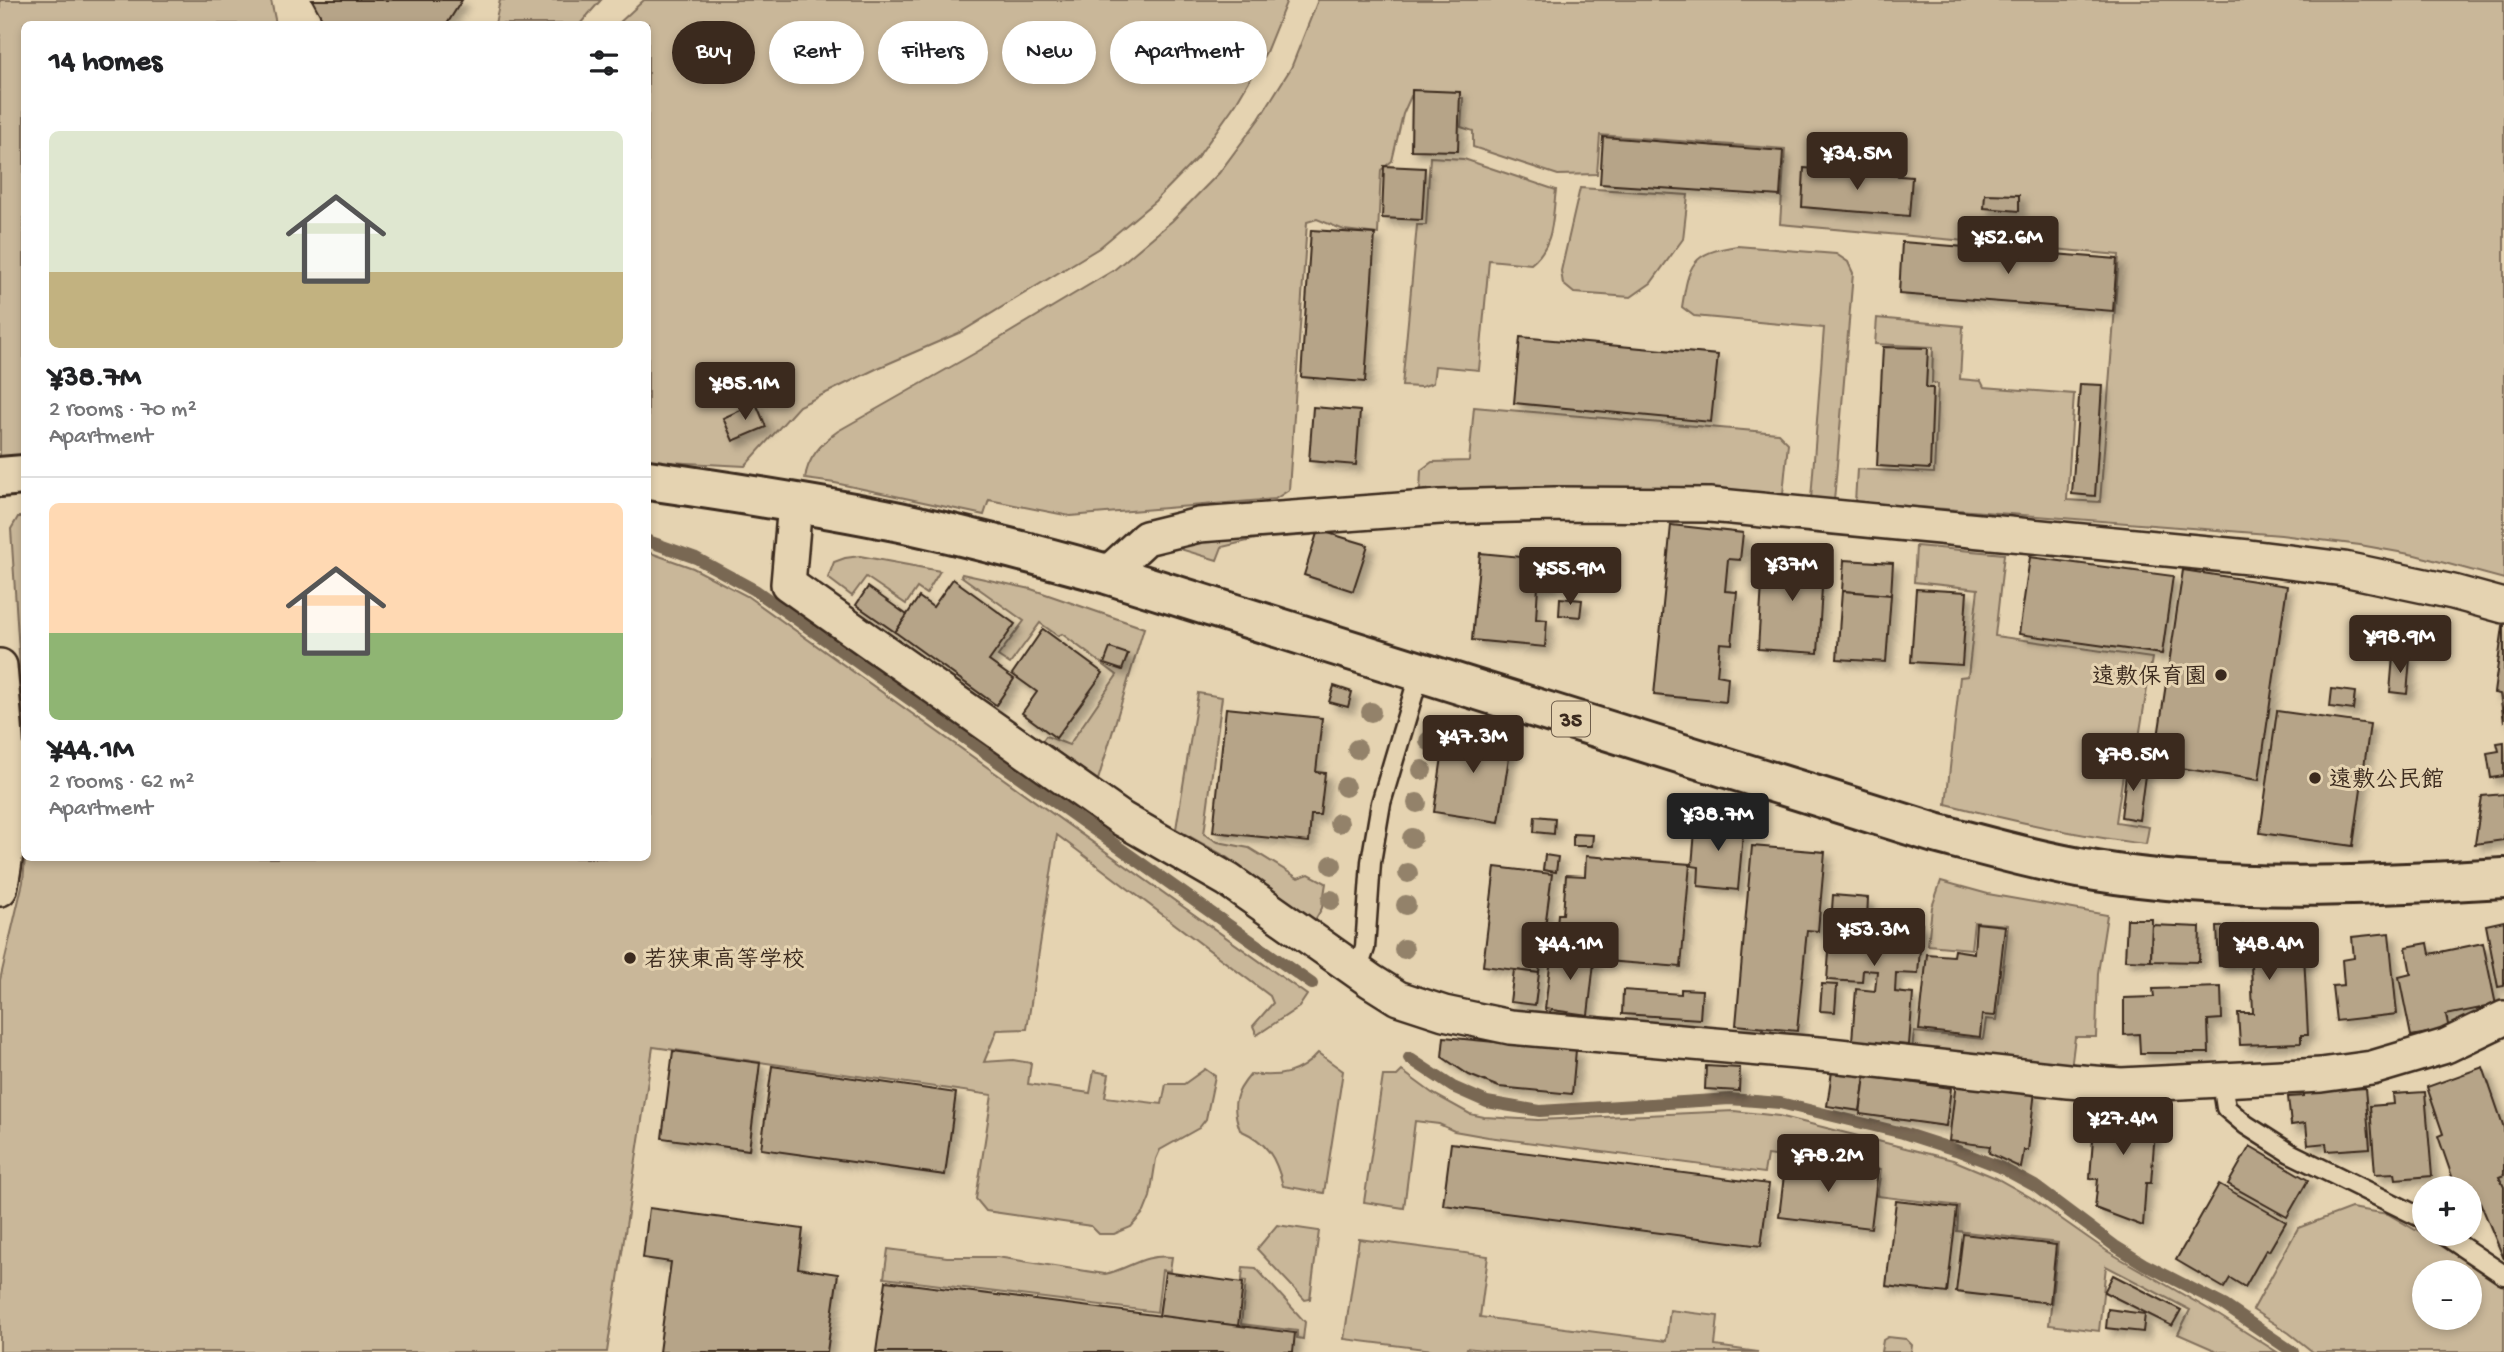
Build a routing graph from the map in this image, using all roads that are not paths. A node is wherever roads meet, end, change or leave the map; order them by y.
1 (21, 475) edge
2 (0, 477) edge
3 (651, 480) edge
4 (795, 503) junction
5 (1107, 574) junction
6 (2504, 606) edge
7 (0, 667) edge
8 (1420, 672) junction
9 (2504, 878) edge
10 (0, 889) edge
11 (1357, 971) junction
12 (2504, 1018) edge
13 (2222, 1082) junction
14 (2412, 1213) edge
15 (2458, 1246) edge
16 (2504, 1275) edge

1 - 2 main road
3 - 4 main road, 35
4 - 5 main road, 35
4 - 11 street
5 - 6 street
5 - 8 main road, 35
7 - 10 street
8 - 9 main road, 35
8 - 11 lane
11 - 13 street
12 - 13 street
13 - 14 lane
15 - 16 lane

